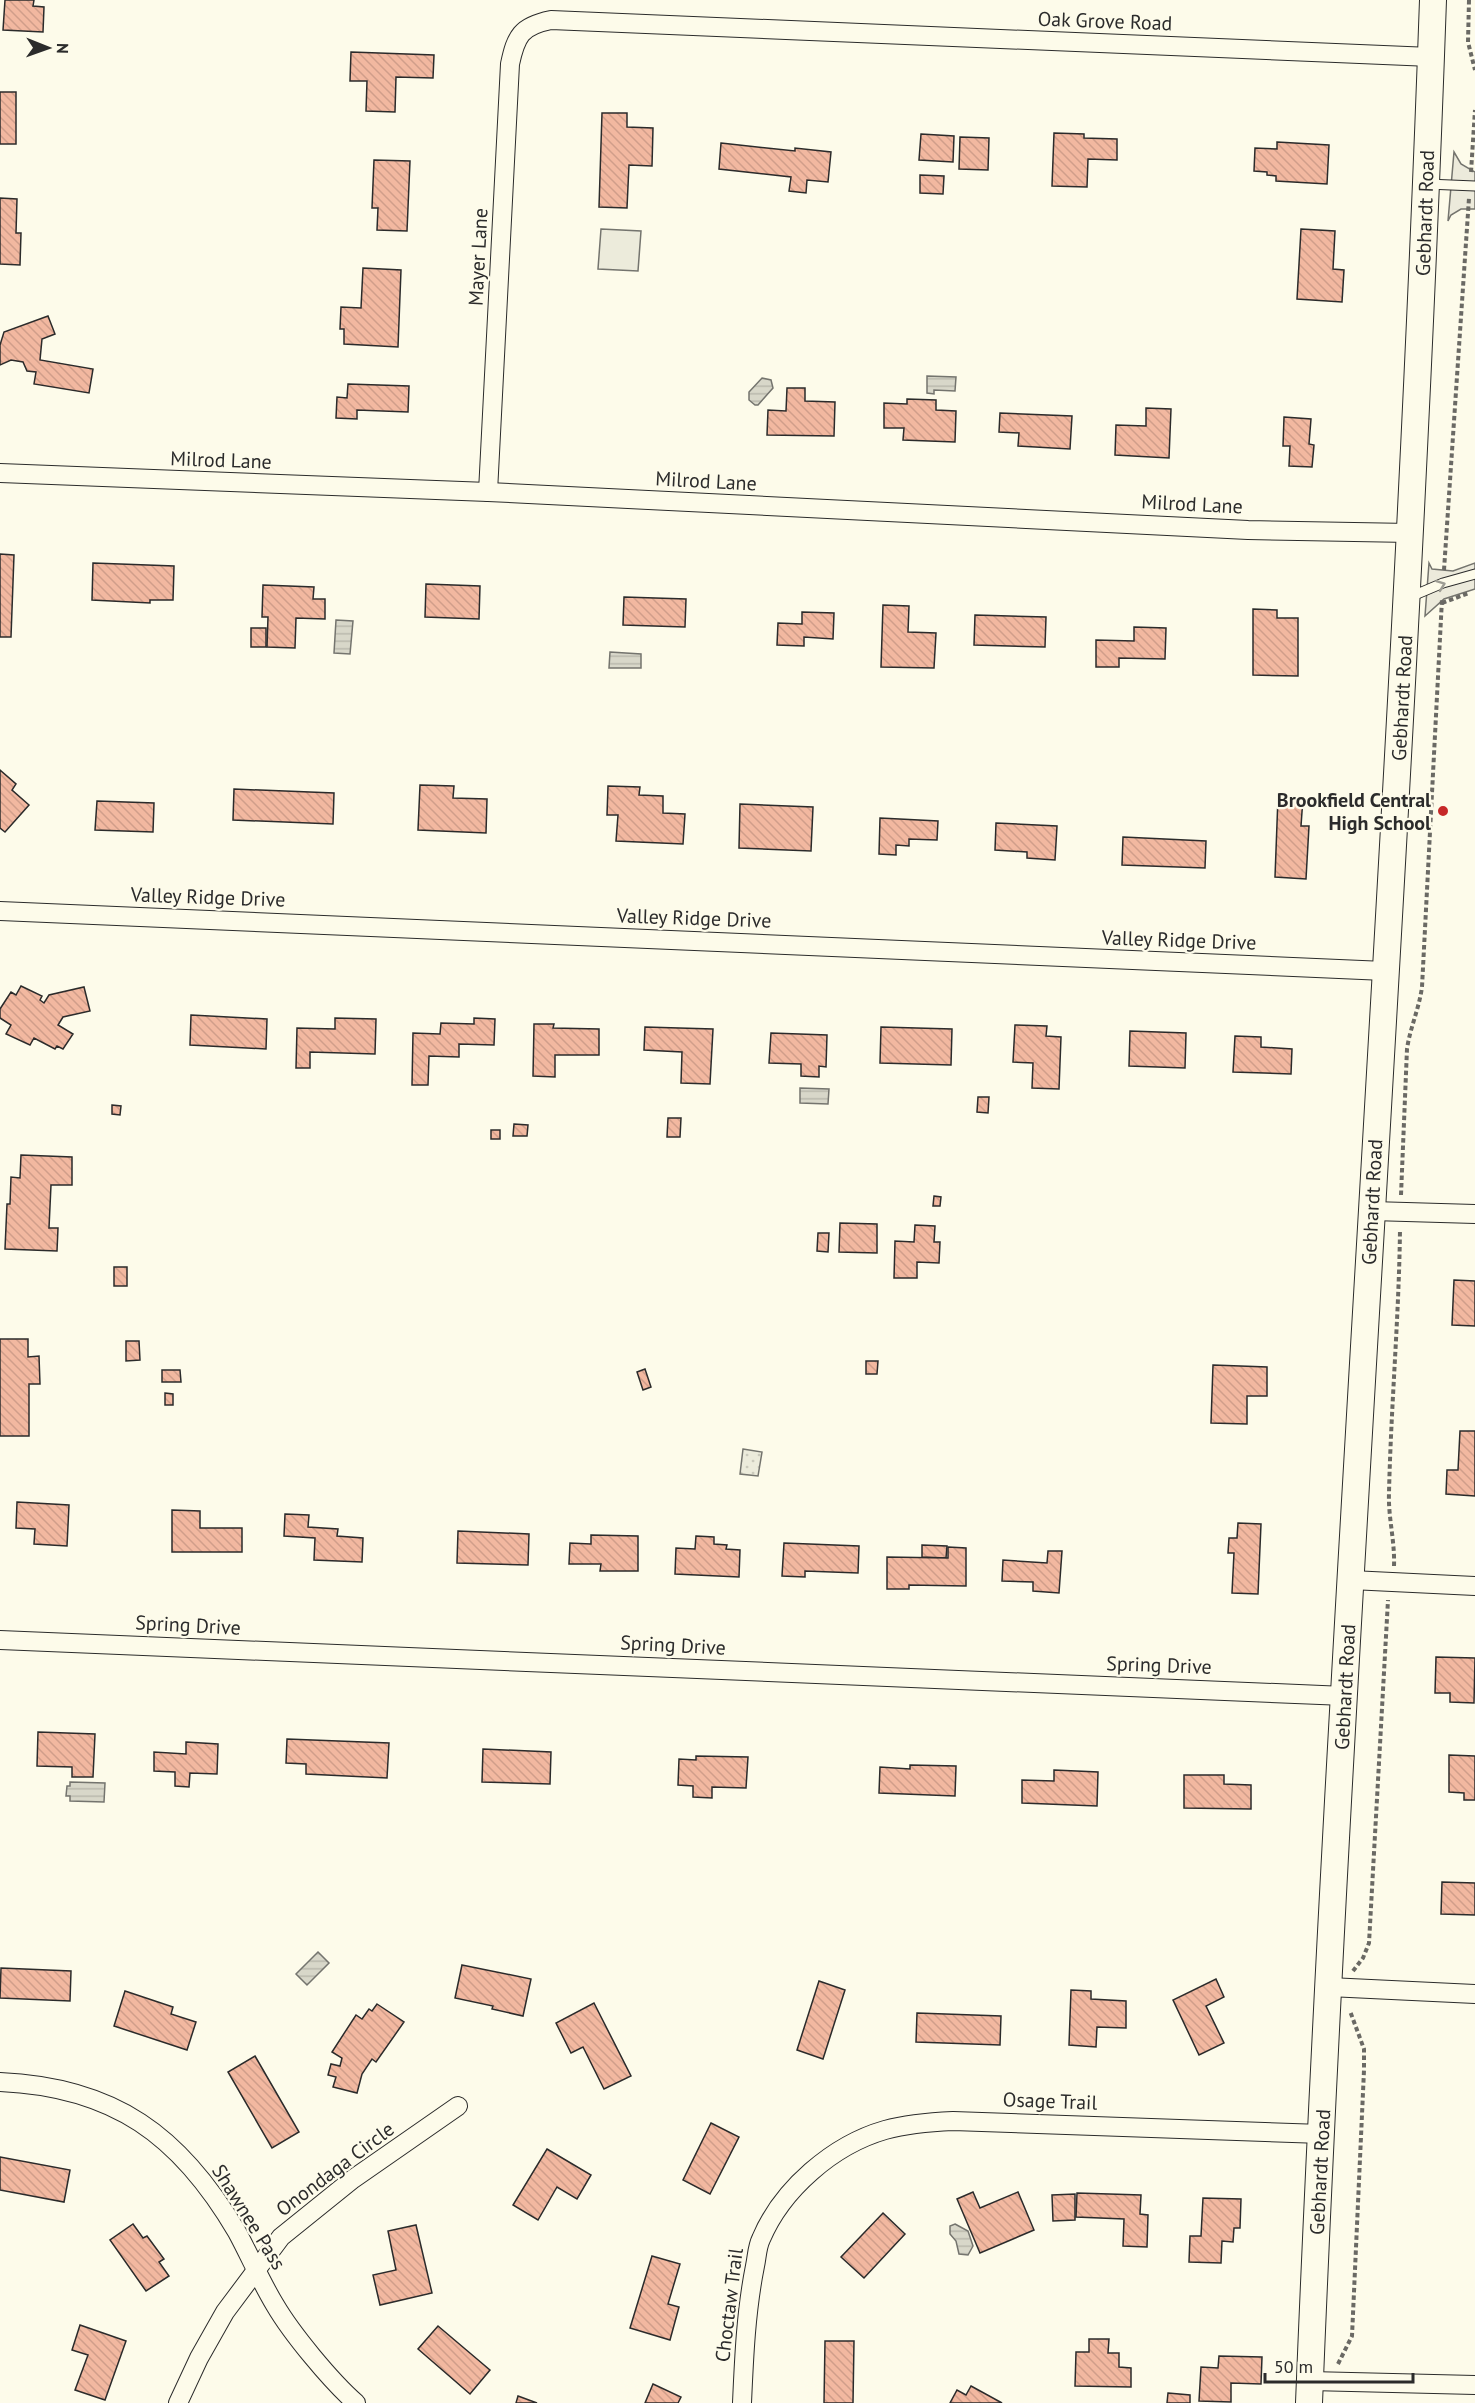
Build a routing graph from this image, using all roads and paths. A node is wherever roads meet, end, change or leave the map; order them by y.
1 (1433, 0) edge
2 (1469, 0) edge
3 (526, 28) joint
4 (1431, 57) junction
5 (1475, 70) edge
6 (1475, 110) edge
7 (1427, 184) junction
8 (1473, 186) edge
9 (0, 473) edge
10 (488, 492) junction
11 (1410, 533) junction
12 (1475, 574) edge
13 (1443, 584) junction
14 (1475, 591) edge
15 (1408, 598) junction
16 (1442, 603) junction
17 (0, 911) edge
18 (1385, 971) junction
19 (1372, 1211) junction
20 (1400, 1212) junction
21 (1475, 1214) edge
22 (1351, 1580) junction
23 (1390, 1581) junction
24 (1475, 1586) edge
25 (0, 1640) edge
26 (1345, 1696) junction
27 (1339, 1988) junction
28 (1475, 1994) edge
29 (0, 2082) edge
30 (458, 2106) dead end
31 (1322, 2134) junction
32 (795, 2187) joint
33 (257, 2270) junction
34 (1475, 2385) edge
35 (1318, 2388) edge
36 (178, 2403) edge
37 (356, 2403) edge
38 (742, 2403) edge

1 - 4 street, Gebhardt Road
2 - 5 path
3 - 4 street, Oak Grove Road
3 - 10 street, Mayer Lane
4 - 7 street, Gebhardt Road
6 - 8 path
7 - 8 lane
7 - 11 street, Gebhardt Road
8 - 13 path
9 - 10 street, Milrod Lane
10 - 11 street, Milrod Lane
11 - 15 street, Gebhardt Road
12 - 13 lane
15 -> 13 lane
13 - 16 path
14 - 16 path
15 - 18 street, Gebhardt Road
16 - 20 path
17 - 18 street, Valley Ridge Drive
18 - 19 street, Gebhardt Road
19 - 20 street
19 - 22 street, Gebhardt Road
20 - 21 street
20 - 23 path
22 - 23 street
22 - 26 street, Gebhardt Road
23 - 24 street
23 - 27 path
25 - 26 street, Spring Drive
26 - 27 street, Gebhardt Road
27 - 28 street
27 - 31 street, Gebhardt Road
27 - 35 path
29 - 33 street, Shawnee Pass
30 - 33 street, Onondaga Circle
31 - 32 street, Osage Trail
31 - 35 street, Gebhardt Road
32 - 38 street, Choctaw Trail
33 - 36 street, Onondaga Circle
33 - 37 street, Shawnee Pass
34 - 35 street

